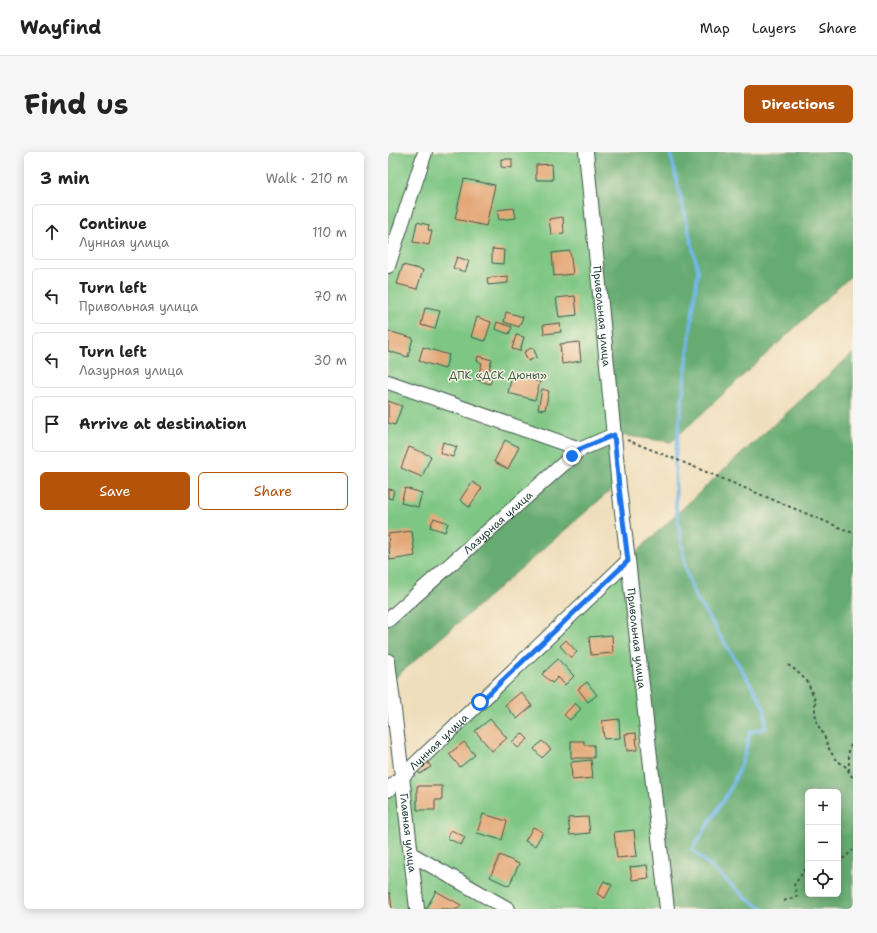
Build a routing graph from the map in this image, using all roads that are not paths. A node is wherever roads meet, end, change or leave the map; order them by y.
1 (425, 152) edge
2 (586, 152) edge
3 (388, 266) edge
4 (388, 382) edge
5 (614, 435) junction
6 (580, 449) junction
7 (628, 561) junction
8 (388, 620) edge
9 (388, 661) edge
10 (402, 776) junction
11 (388, 790) edge
12 (411, 854) junction
13 (417, 909) edge
14 (508, 909) edge
15 (667, 909) edge

1 - 3 street
2 - 5 street, Привольная улица
4 - 6 street
5 - 6 street, Лазурная улица
5 - 7 street, Привольная улица
6 - 8 street, Лазурная улица
7 - 10 street, Лунная улица
7 - 15 street, Привольная улица
9 - 10 street, Главная улица
10 - 11 street, Лунная улица
10 - 12 street, Главная улица
12 - 13 street, Главная улица
12 - 14 street

